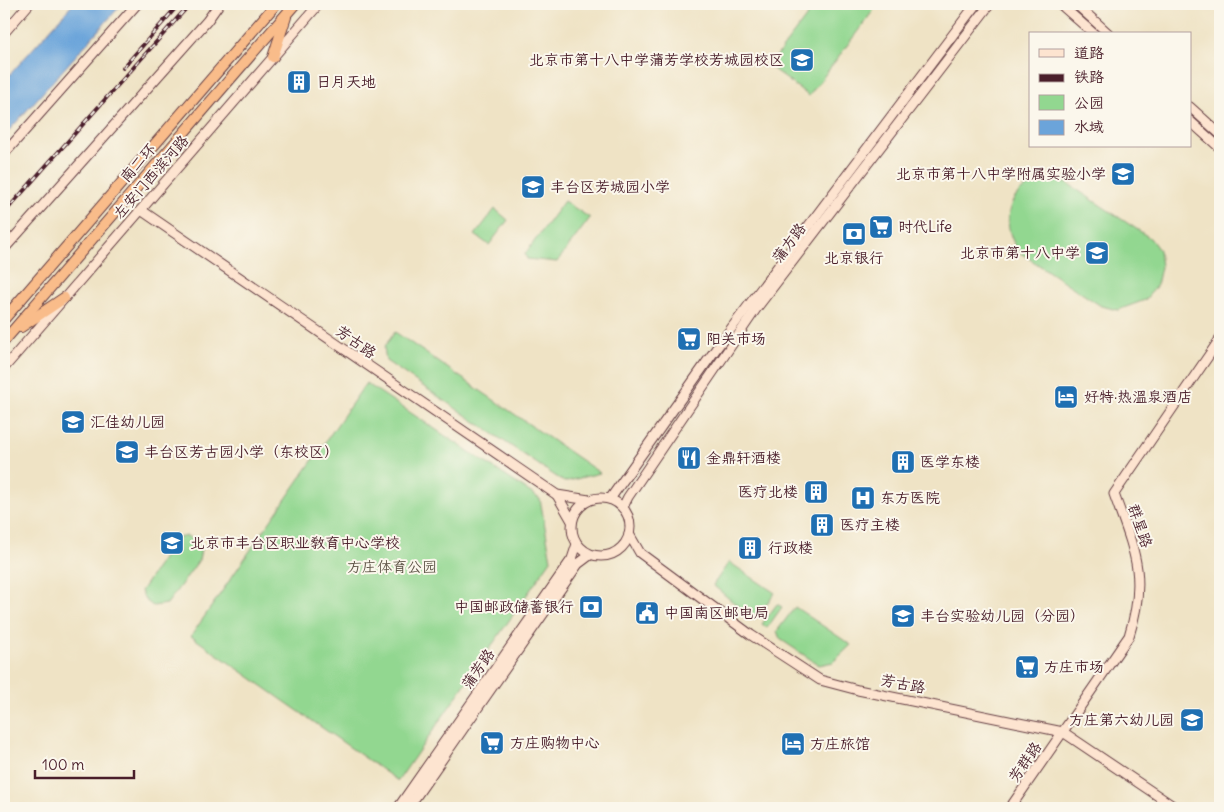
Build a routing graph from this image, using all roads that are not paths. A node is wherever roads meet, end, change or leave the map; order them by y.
1 (30, 4) edge
2 (137, 4) edge
3 (219, 4) edge
4 (276, 4) edge
5 (295, 4) edge
6 (319, 4) edge
7 (976, 4) edge
8 (990, 4) edge
9 (1060, 4) edge
10 (1076, 4) edge
11 (287, 12) junction
12 (1092, 32) edge
13 (1107, 32) edge
14 (4, 33) edge
15 (273, 57) junction
16 (1192, 109) edge
17 (1192, 122) edge
18 (1220, 134) edge
19 (1220, 148) edge
20 (4, 154) edge
21 (141, 210) junction
22 (4, 249) edge
23 (64, 298) junction
24 (4, 319) edge
25 (7, 338) edge
26 (1220, 339) edge
27 (4, 368) edge
28 (557, 495) junction
29 (610, 499) junction
30 (588, 500) junction
31 (623, 508) junction
32 (572, 521) junction
33 (629, 534) junction
34 (577, 544) junction
35 (618, 550) junction
36 (640, 553) junction
37 (590, 554) junction
38 (1063, 732) junction
39 (410, 805) edge
40 (398, 808) edge
41 (1010, 808) edge
42 (1176, 808) edge

1 - 14 street
2 - 20 street
3 - 22 street
4 - 24 highway, 南二环
5 - 11 highway, 南二环
6 - 15 street, 左安门西滨河路
7 - 29 street, 蒲方路
8 - 31 street, 蒲方路
9 - 12 street
10 - 13 street
11 - 15 highway
11 - 25 highway, 南二环
15 - 21 street, 左安门西滨河路
16 - 18 street
17 - 19 street
21 - 23 street, 左安门西滨河路
21 - 28 street, 芳古路
23 - 25 highway
23 - 27 street, 左安门西滨河路
26 - 38 street, 群星路
28 - 30 street
28 - 32 street
29 - 30 street
29 - 31 street
30 - 32 street
31 - 33 street
32 - 34 street
33 - 35 street
33 - 36 street
34 - 37 street
34 - 39 street, 蒲芳路
35 - 36 street
35 - 37 street
36 - 38 street, 芳古路
37 - 39 street, 蒲芳路
38 - 41 street, 芳群路
38 - 42 street, 芳古路
39 - 40 street, 蒲芳路

